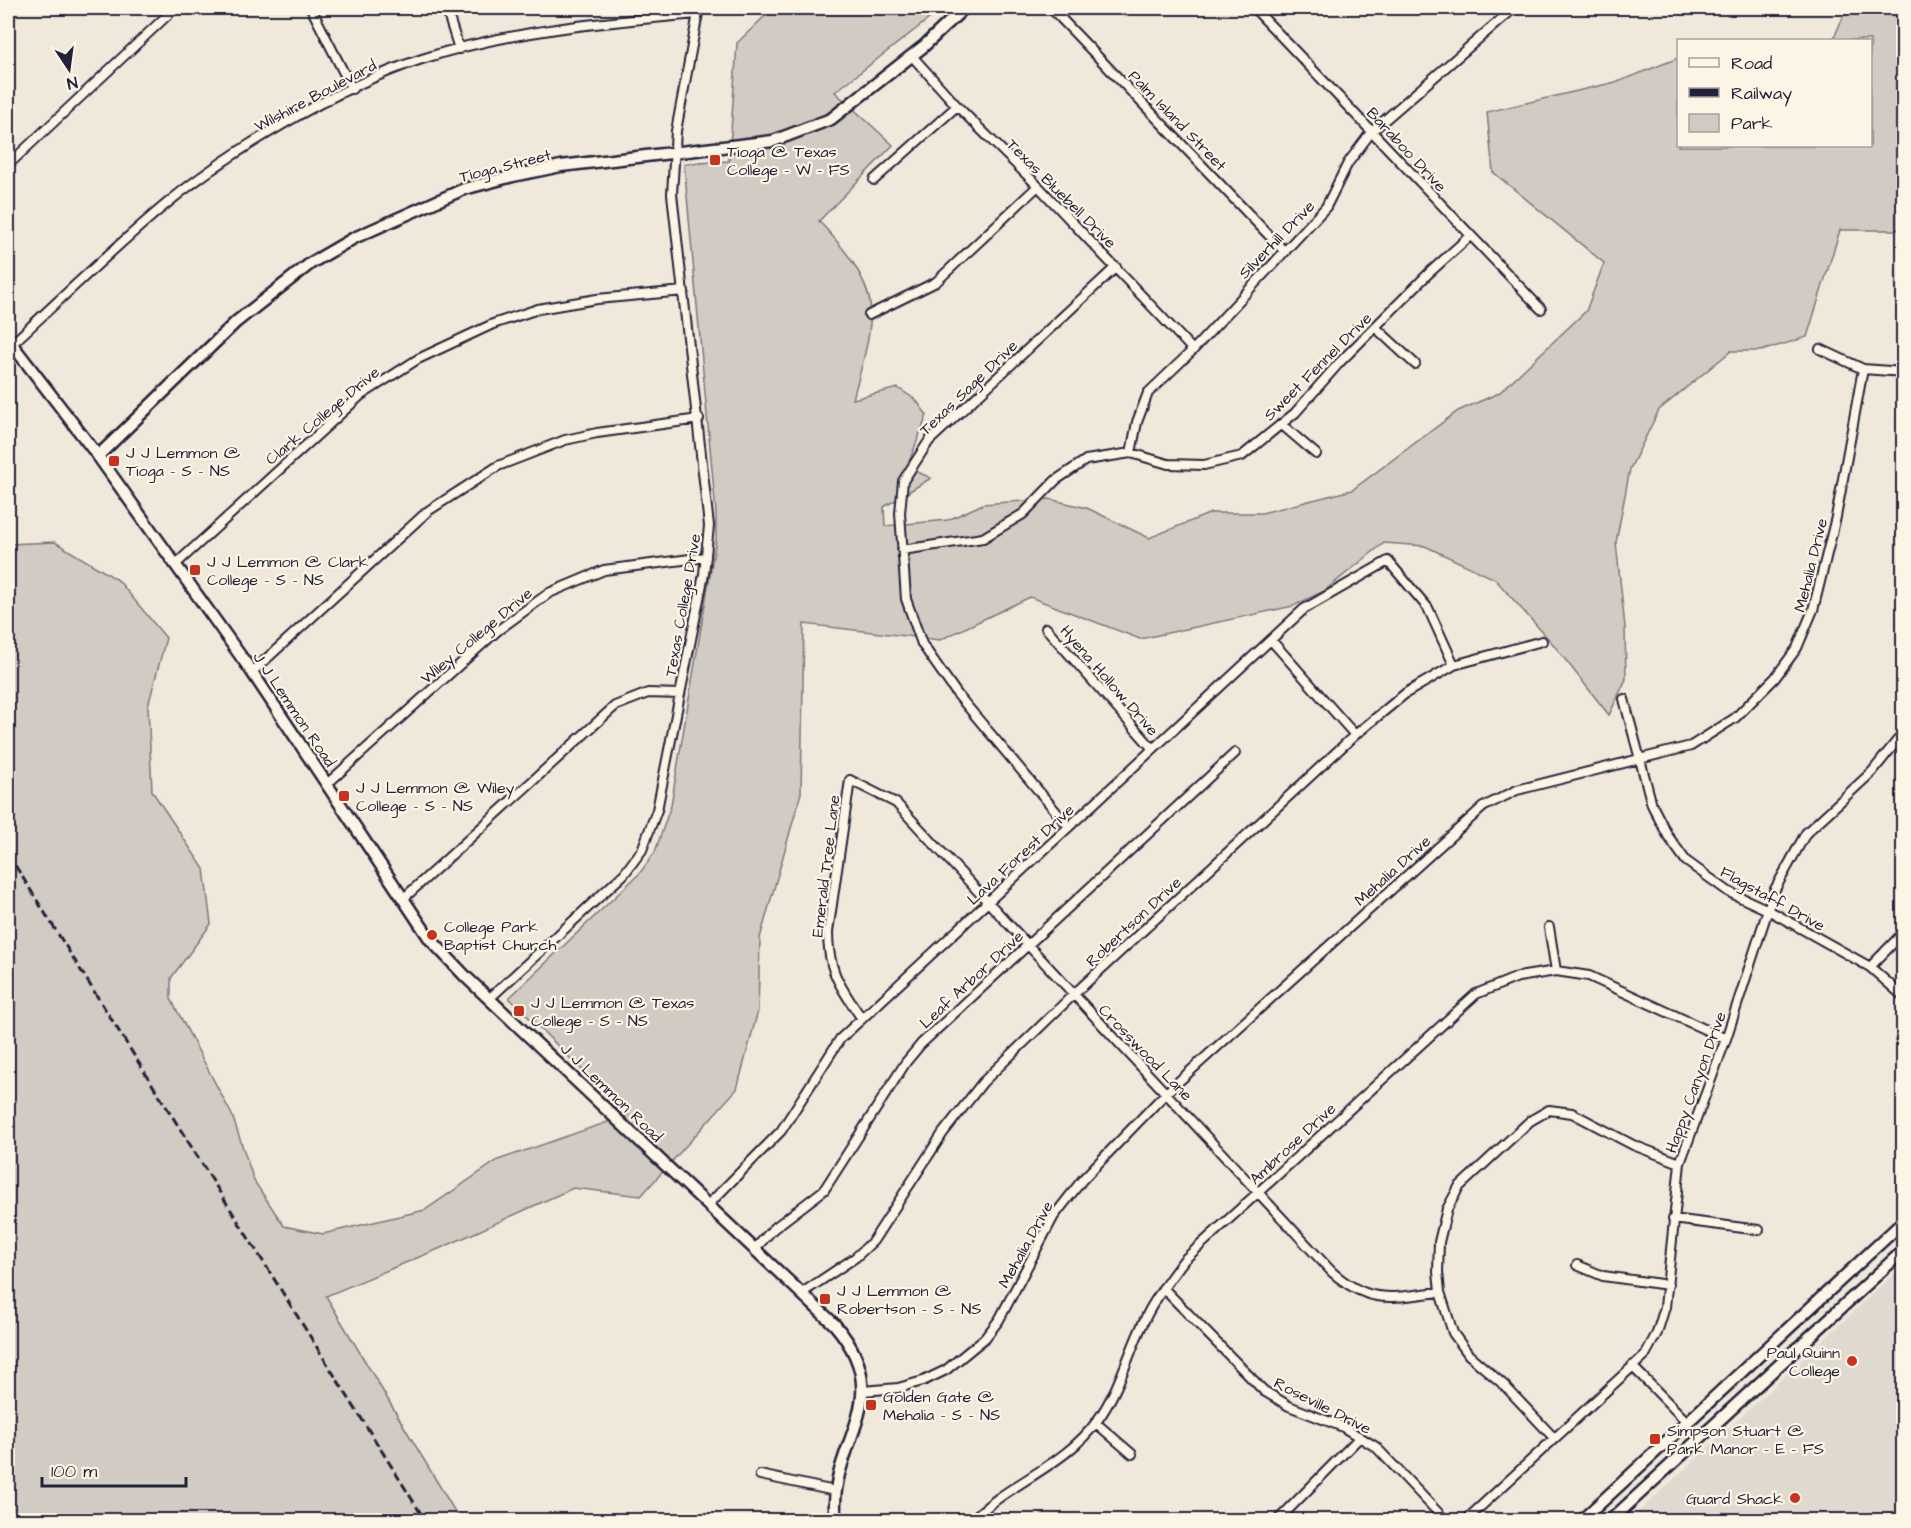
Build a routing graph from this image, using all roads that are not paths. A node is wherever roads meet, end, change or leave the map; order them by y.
1 (175, 8) edge
2 (311, 8) edge
3 (446, 8) edge
4 (964, 8) edge
5 (1051, 8) edge
6 (1254, 8) edge
7 (1514, 8) edge
8 (698, 11) edge
9 (459, 49) junction
10 (912, 56) junction
11 (352, 89) junction
12 (957, 106) junction
13 (1372, 131) junction
14 (674, 154) junction
15 (8, 165) edge
16 (874, 180) dead end
17 (1038, 186) junction
18 (1470, 236) junction
19 (1285, 252) junction
20 (1116, 267) junction
21 (684, 291) junction
22 (1541, 309) dead end
23 (869, 315) dead end
24 (1375, 327) junction
25 (10, 341) edge
26 (1820, 349) dead end
27 (1193, 350) junction
28 (1415, 364) dead end
29 (1863, 369) junction
30 (1904, 372) edge
31 (699, 419) junction
32 (1281, 424) junction
33 (1131, 453) junction
34 (1316, 454) dead end
35 (98, 456) junction
36 (902, 550) junction
37 (706, 557) junction
38 (176, 564) junction
39 (1046, 628) dead end
40 (1271, 640) junction
41 (1542, 641) dead end
42 (1454, 665) junction
43 (252, 672) junction
44 (680, 694) junction
45 (1624, 699) dead end
46 (1904, 732) edge
47 (1355, 735) junction
48 (1153, 749) junction
49 (1235, 753) dead end
50 (1638, 760) junction
51 (850, 780) joint
52 (327, 784) junction
53 (1069, 827) junction
54 (404, 898) junction
55 (987, 903) junction
56 (1768, 910) junction
57 (1549, 927) dead end
58 (1904, 932) edge
59 (1028, 945) junction
60 (1870, 968) junction
61 (1556, 971) junction
62 (1073, 995) junction
63 (491, 997) junction
64 (1904, 997) edge
65 (862, 1019) junction
66 (1726, 1039) junction
67 (1167, 1092) junction
68 (1680, 1163) junction
69 (1258, 1192) junction
70 (708, 1205) junction
71 (1673, 1219) junction
72 (1904, 1221) edge
73 (1759, 1230) dead end
74 (754, 1250) junction
75 (1904, 1250) edge
76 (1577, 1265) dead end
77 (1668, 1286) junction
78 (1163, 1288) junction
79 (1440, 1292) junction
80 (802, 1293) junction
81 (1632, 1366) junction
82 (863, 1391) junction
83 (1096, 1423) junction
84 (1688, 1423) junction
85 (1360, 1437) junction
86 (1554, 1438) junction
87 (1701, 1438) junction
88 (1132, 1454) dead end
89 (760, 1475) dead end
90 (835, 1491) junction
91 (836, 1521) edge
92 (972, 1521) edge
93 (1278, 1521) edge
94 (1445, 1521) edge
95 (1466, 1521) edge
96 (1582, 1521) edge
97 (1611, 1521) edge

1 - 15 street
2 - 11 street
3 - 9 street
4 - 10 street, Tioga Street
5 - 19 street, Palm Island Street
6 - 13 street, Baraboo Drive
7 - 13 street, Silverhill Drive
8 - 9 street, Wilshire Boulevard
8 - 14 street, Texas College Drive
9 - 11 street, Wilshire Boulevard
10 - 12 street, Texas Bluebell Drive
10 - 14 street, Tioga Street
11 - 25 street, Wilshire Boulevard
12 - 16 street
12 - 17 street, Texas Bluebell Drive
13 - 18 street, Baraboo Drive
13 - 19 street, Silverhill Drive
14 - 21 street, Texas College Drive
14 - 35 street, Tioga Street
17 - 20 street, Texas Bluebell Drive
17 - 23 street
18 - 22 street, Baraboo Drive
18 - 24 street, Sweet Fennel Drive
19 - 27 street, Silverhill Drive
20 - 27 street, Texas Bluebell Drive
20 - 36 street, Texas Sage Drive
21 - 31 street, Texas College Drive
21 - 38 street, Clark College Drive
24 - 28 street
24 - 32 street, Sweet Fennel Drive
25 - 35 street, J J Lemmon Road
26 - 29 street
27 - 33 street, Silverhill Drive
29 - 30 street
29 - 50 street, Mehalia Drive
31 - 37 street, Texas College Drive
31 - 43 street
32 - 33 street, Sweet Fennel Drive
32 - 34 street
33 - 36 street, Sweet Fennel Drive
35 - 38 street, J J Lemmon Road
36 - 53 street, Texas Sage Drive
37 - 44 street, Texas College Drive
37 - 52 street, Wiley College Drive
38 - 43 street, J J Lemmon Road
39 - 48 street, Hyena Hollow Drive
40 - 42 street, Lava Forest Drive
40 - 47 street
40 - 48 street, Lava Forest Drive
41 - 42 street, Robertson Drive
42 - 47 street, Robertson Drive
43 - 52 street, J J Lemmon Road
44 - 54 street
44 - 63 street, Texas College Drive
45 - 50 street, Flagstaff Drive
46 - 56 street, Happy Canyon Drive
47 - 62 street, Robertson Drive
48 - 53 street, Lava Forest Drive
49 - 59 street, Leaf Arbor Drive
50 - 56 street, Flagstaff Drive
50 - 67 street, Mehalia Drive
51 - 55 street, Crosswood Lane
51 - 65 street, Emerald Tree Lane
52 - 54 street, J J Lemmon Road
53 - 55 street, Lava Forest Drive
54 - 63 street, J J Lemmon Road
55 - 59 street, Crosswood Lane
55 - 65 street, Lava Forest Drive
56 - 60 street, Flagstaff Drive
56 - 66 street, Happy Canyon Drive
57 - 61 street
58 - 60 street
59 - 62 street, Crosswood Lane
59 - 74 street, Leaf Arbor Drive
60 - 64 street, Flagstaff Drive
61 - 66 street, Ambrose Drive
61 - 69 street, Ambrose Drive
62 - 67 street, Crosswood Lane
62 - 80 street, Robertson Drive
63 - 70 street, J J Lemmon Road
65 - 70 street, Lava Forest Drive
66 - 68 street, Happy Canyon Drive
67 - 69 street, Crosswood Lane
67 - 82 street, Mehalia Drive
68 - 71 street, Happy Canyon Drive
68 - 79 street
69 - 78 street, Ambrose Drive
69 - 79 street, Crosswood Lane
70 - 74 street, J J Lemmon Road
71 - 73 street
71 - 77 street, Happy Canyon Drive
72 - 84 street
74 - 80 street, J J Lemmon Road
75 - 87 street
76 - 77 street
77 - 81 street, Happy Canyon Drive
78 - 83 street, Ambrose Drive
78 - 85 street, Roseville Drive
79 - 86 street
80 - 82 street, J J Lemmon Road
81 - 84 street
81 - 86 street, Happy Canyon Drive
82 - 90 street, J J Lemmon Road
83 - 88 street
83 - 92 street, Ambrose Drive
84 - 87 street
84 - 96 street
85 - 93 street
85 - 94 street, Roseville Drive
86 - 95 street, Happy Canyon Drive
87 - 97 street
89 - 90 street
90 - 91 street

